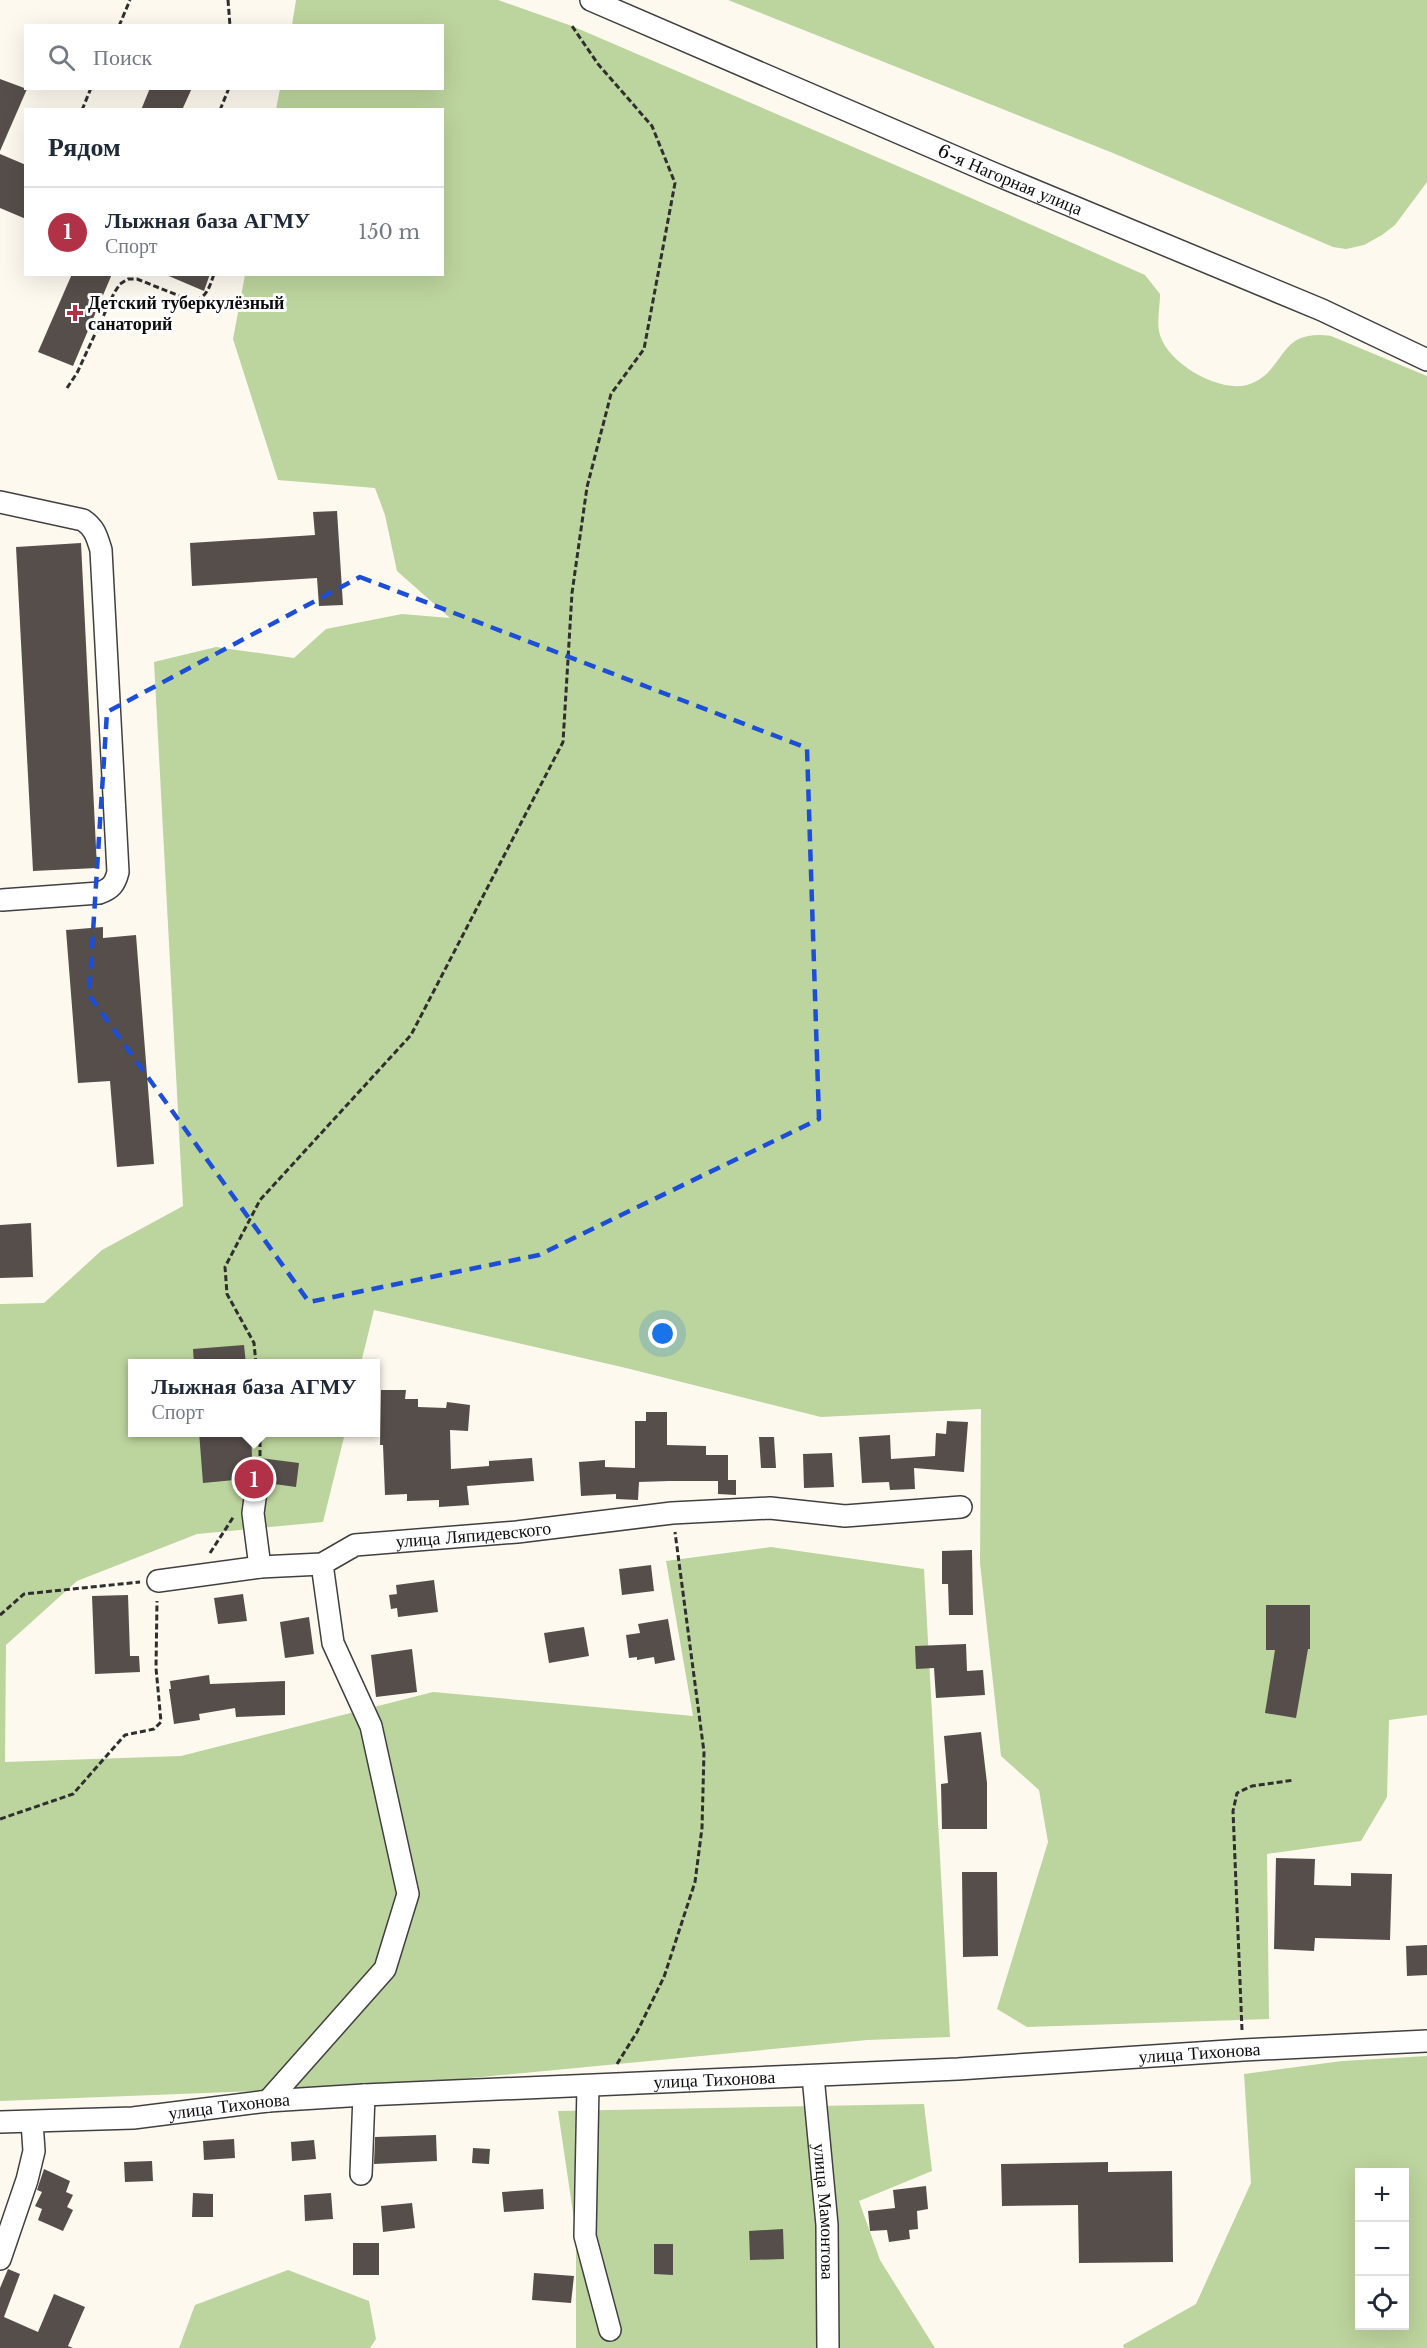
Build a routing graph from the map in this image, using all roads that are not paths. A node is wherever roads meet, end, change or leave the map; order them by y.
1 (591, 0) edge
2 (1427, 360) edge
3 (0, 502) edge
4 (1, 898) edge
5 (257, 1484) road end
6 (961, 1507) dead end
7 (322, 1564) junction
8 (260, 1567) junction
9 (158, 1581) road end
10 (1427, 2041) edge
11 (813, 2076) junction
12 (594, 2085) junction
13 (364, 2095) junction
14 (268, 2101) junction
15 (0, 2122) edge
16 (32, 2122) junction
17 (361, 2174) dead end
18 (0, 2259) edge
19 (610, 2330) dead end
20 (828, 2348) edge

1 - 2 street, 6-я Нагорная улица
3 - 4 street
5 - 8 street
6 - 7 street, улица Ляпидевского
7 - 8 street, улица Ляпидевского
7 - 14 street
8 - 9 street, улица Ляпидевского
10 - 11 street, улица Тихонова
11 - 12 street, улица Тихонова
11 - 20 street, улица Мамонтова
12 - 13 street, улица Тихонова
12 - 19 street
13 - 14 street, улица Тихонова
13 - 17 street
14 - 16 street, улица Тихонова
15 - 16 street, улица Тихонова
16 - 18 street

